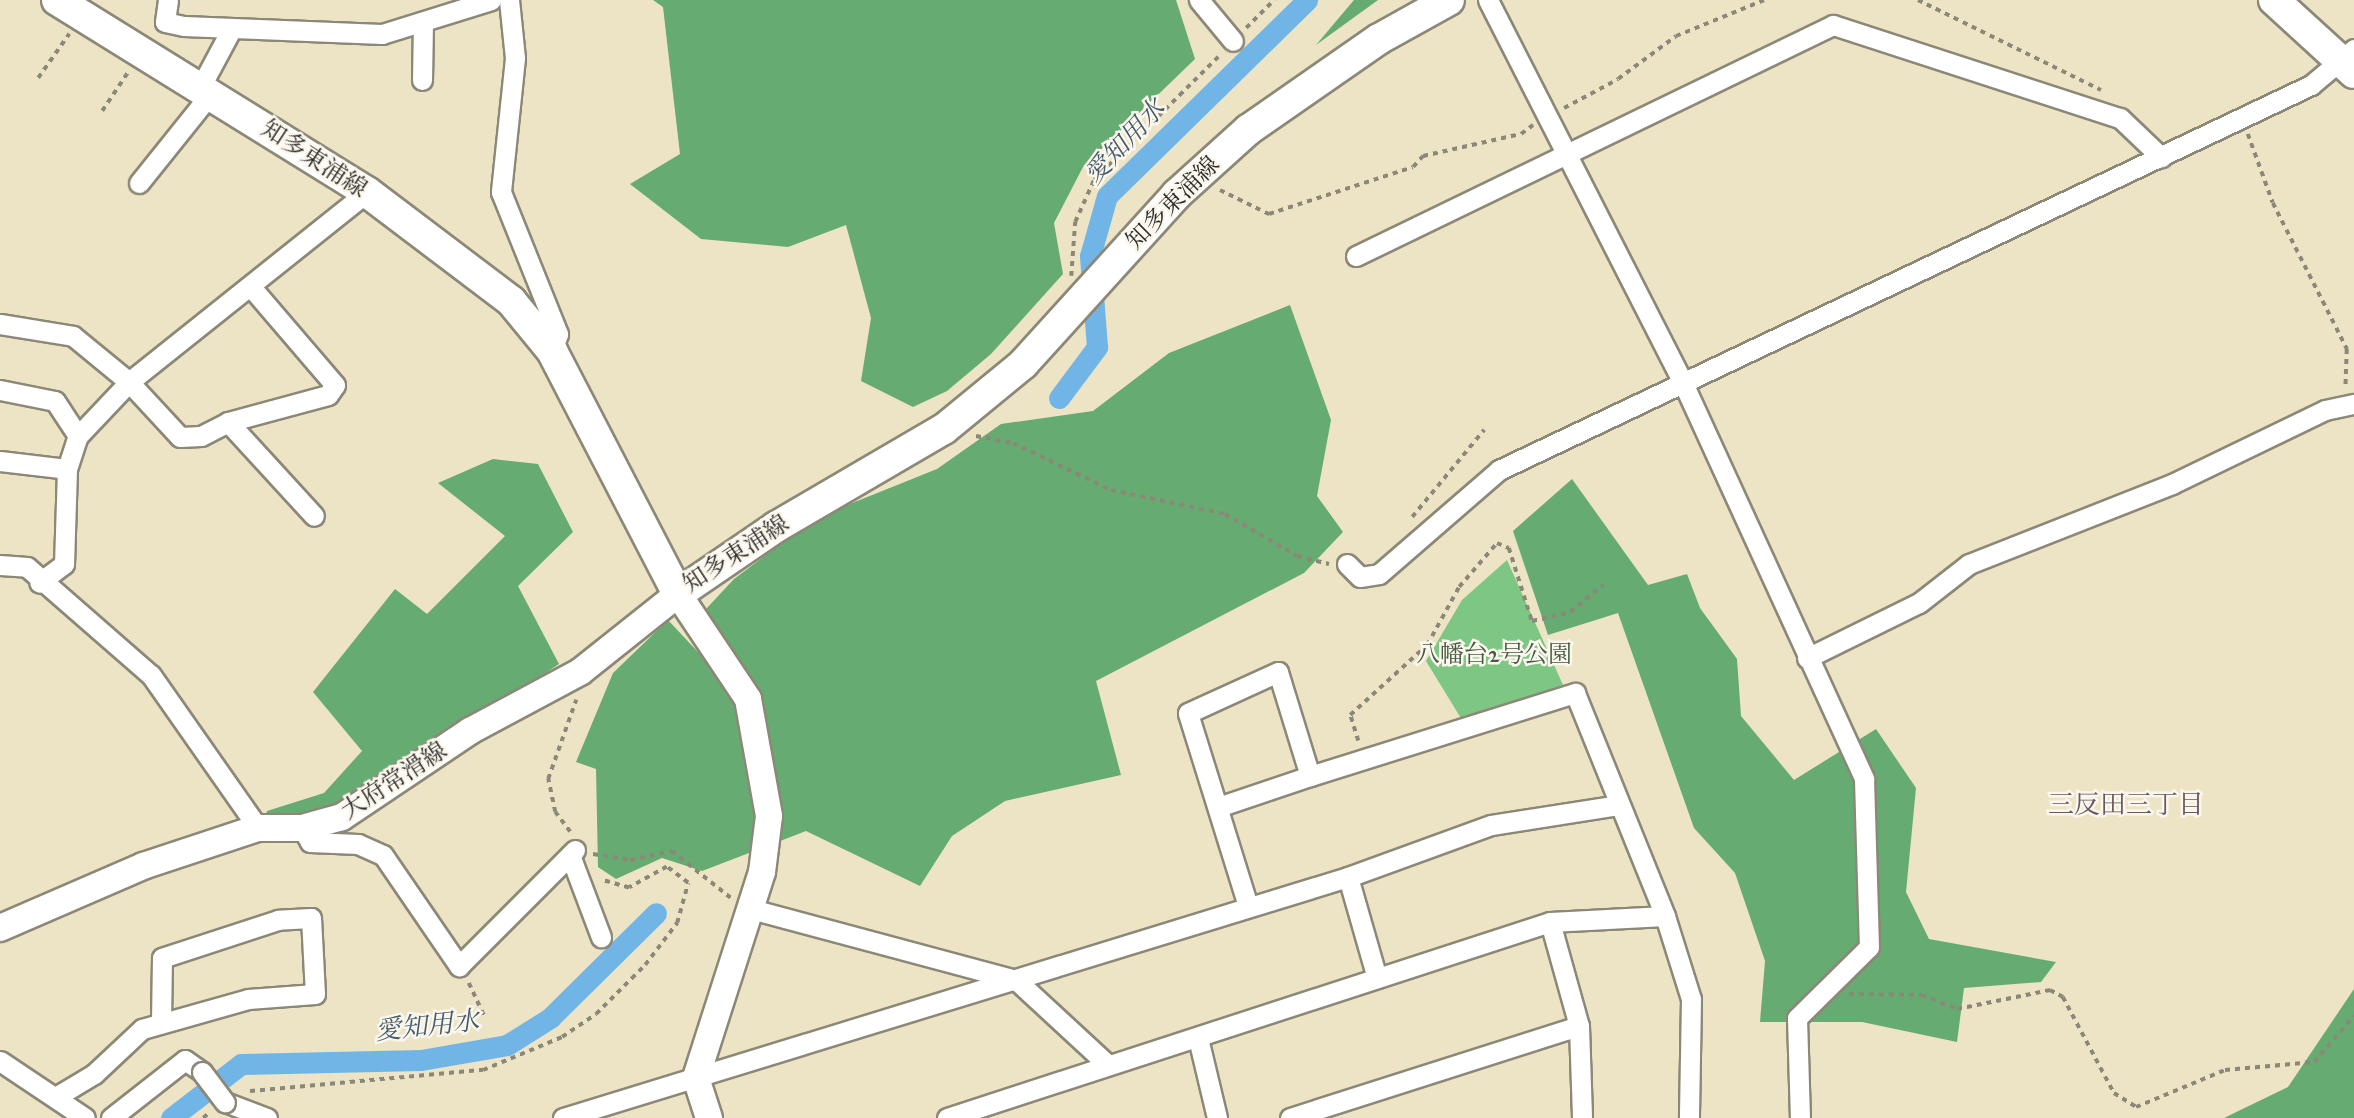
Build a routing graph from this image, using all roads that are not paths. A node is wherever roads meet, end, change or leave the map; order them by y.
1 (168, 0) edge
2 (491, 0) edge
3 (509, 0) edge
4 (1199, 0) edge
5 (1449, 0) edge
6 (1488, 0) edge
7 (2274, 0) edge
8 (69, 7) edge
9 (422, 22) junction
10 (230, 30) junction
11 (1233, 41) road end
12 (2350, 61) edge
13 (422, 80) dead end
14 (206, 90) junction
15 (1565, 155) junction
16 (2161, 157) junction
17 (139, 183) dead end
18 (367, 192) junction
19 (1356, 256) dead end
20 (251, 287) junction
21 (0, 324) edge
22 (552, 351) junction
23 (129, 382) junction
24 (1684, 385) junction
25 (0, 390) edge
26 (2352, 405) edge
27 (228, 422) junction
28 (78, 436) junction
29 (0, 461) edge
30 (66, 469) junction
31 (314, 516) dead end
32 (1347, 564) road end
33 (0, 565) edge
34 (39, 583) junction
35 (678, 594) junction
36 (1807, 658) junction
37 (1310, 776) junction
38 (1619, 805) junction
39 (1217, 807) junction
40 (258, 828) junction
41 (302, 828) junction
42 (1348, 877) junction
43 (1248, 906) junction
44 (751, 909) junction
45 (1665, 916) junction
46 (1550, 922) junction
47 (0, 928) edge
48 (601, 937) dead end
49 (1377, 978) junction
50 (1016, 980) junction
51 (161, 1023) junction
52 (1579, 1026) junction
53 (1198, 1038) junction
54 (0, 1061) edge
55 (1106, 1063) junction
56 (696, 1078) junction
57 (59, 1095) junction
58 (80, 1116) edge
59 (111, 1118) edge
60 (267, 1118) edge
61 (564, 1118) edge
62 (709, 1118) edge
63 (947, 1118) edge
64 (1217, 1118) edge
65 (1290, 1118) edge
66 (1582, 1118) edge
67 (1689, 1118) edge
68 (1800, 1118) edge

1 - 10 street
2 - 9 street
3 - 22 street
4 - 11 street
5 - 35 main road, 知多東浦線
6 - 15 street
7 - 12 main road
8 - 14 main road, 知多東浦線
9 - 10 street
9 - 13 street
10 - 14 street
12 - 16 street
14 - 17 street
14 - 18 main road, 知多東浦線
15 - 16 street
15 - 19 street
15 - 24 street
16 - 24 street
18 - 20 street
18 - 22 main road, 知多東浦線
20 - 23 street
20 - 27 street
21 - 23 street
22 - 35 main road, 知多東浦線
23 - 27 street
23 - 28 street
24 - 32 street
24 - 36 street
25 - 28 street
26 - 36 street
27 - 31 street
28 - 30 street
29 - 30 street
30 - 34 street
33 - 34 street
34 - 40 street
35 - 41 main road, 大府常滑線
35 - 44 main road
36 - 68 street
37 - 38 street
37 - 39 street
37 - 39 street
38 - 42 street
38 - 45 street
39 - 43 street
40 - 41 main road, 大府常滑線
40 - 47 main road, 大府常滑線
41 - 48 street
42 - 43 street
42 - 49 street
43 - 50 street
44 - 50 street
44 - 56 main road
45 - 46 street
45 - 67 street
46 - 49 street
46 - 52 street
49 - 53 street
50 - 55 street
50 - 56 street
51 - 51 street
51 - 57 street
52 - 65 street
52 - 66 street
53 - 55 street
53 - 64 street
54 - 57 street
55 - 63 street
56 - 61 street
56 - 62 main road
57 - 58 street
59 - 60 street, bridge

